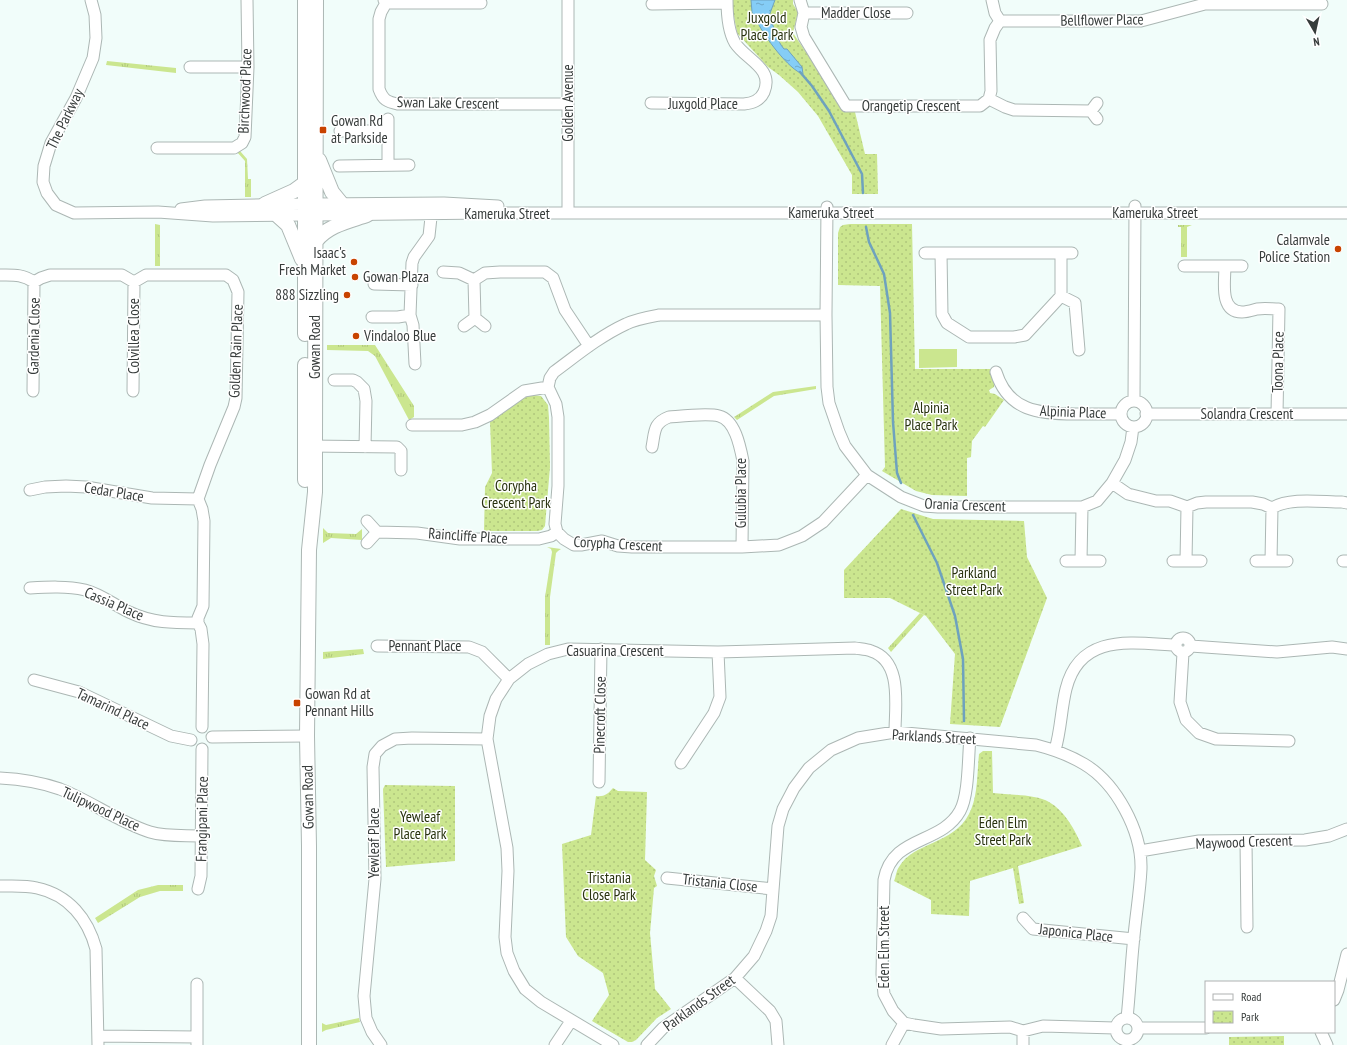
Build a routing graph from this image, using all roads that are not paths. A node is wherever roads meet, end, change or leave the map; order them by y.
1 (91, 0) edge
2 (247, 0) edge
3 (305, 0) edge
4 (316, 0) edge
5 (568, 0) edge
6 (800, 0) edge
7 (992, 0) edge
8 (727, 1) edge
9 (385, 2) edge
10 (481, 3) dead end
11 (652, 4) dead end
12 (1322, 4) dead end
13 (804, 13) junction
14 (907, 14) dead end
15 (1000, 21) junction
16 (190, 67) dead end
17 (248, 67) junction
18 (989, 99) junction
19 (652, 103) dead end
20 (568, 104) junction
21 (1095, 111) dead end
22 (388, 119) dead end
23 (340, 131) dead end
24 (388, 131) junction
25 (157, 148) dead end
26 (317, 154) junction
27 (388, 165) junction
28 (409, 165) dead end
29 (339, 166) dead end
30 (305, 183) junction
31 (341, 203) junction
32 (432, 203) junction
33 (265, 204) junction
34 (1347, 206) edge
35 (568, 207) junction
36 (311, 209) junction
37 (827, 210) junction
38 (1135, 210) junction
39 (158, 212) junction
40 (1347, 213) edge
41 (367, 215) junction
42 (432, 215) junction
43 (278, 216) junction
44 (316, 241) junction
45 (941, 253) junction
46 (925, 254) dead end
47 (1184, 266) dead end
48 (1225, 266) junction
49 (1242, 266) dead end
50 (305, 267) junction
51 (443, 272) dead end
52 (0, 275) edge
53 (474, 280) junction
54 (34, 282) junction
55 (134, 282) junction
56 (374, 284) dead end
57 (412, 286) junction
58 (1061, 296) junction
59 (410, 315) junction
60 (826, 315) junction
61 (372, 317) dead end
62 (475, 318) junction
63 (464, 326) dead end
64 (485, 326) dead end
65 (589, 346) junction
66 (1079, 350) dead end
67 (415, 364) dead end
68 (996, 372) dead end
69 (334, 380) dead end
70 (548, 387) junction
71 (33, 391) dead end
72 (133, 391) dead end
73 (1134, 402) junction
74 (1121, 414) junction
75 (1146, 414) junction
76 (1277, 414) junction
77 (1347, 414) edge
78 (412, 425) dead end
79 (1133, 427) junction
80 (310, 446) junction
81 (365, 447) junction
82 (652, 447) dead end
83 (401, 470) dead end
84 (867, 475) junction
85 (1112, 484) junction
86 (30, 490) dead end
87 (198, 499) junction
88 (1347, 503) edge
89 (1082, 507) junction
90 (1187, 507) junction
91 (1272, 508) junction
92 (367, 521) dead end
93 (377, 532) junction
94 (557, 532) junction
95 (367, 543) dead end
96 (742, 547) junction
97 (1066, 561) dead end
98 (1081, 561) junction
99 (1100, 561) dead end
100 (1173, 561) dead end
101 (1186, 561) junction
102 (1201, 561) dead end
103 (1256, 561) dead end
104 (1271, 561) junction
105 (1287, 561) dead end
106 (30, 588) dead end
107 (198, 623) junction
108 (377, 646) dead end
109 (1183, 648) junction
110 (601, 649) junction
111 (1347, 649) edge
112 (718, 652) junction
113 (509, 679) junction
114 (34, 680) dead end
115 (202, 727) junction
116 (895, 732) junction
117 (307, 736) junction
118 (212, 737) junction
119 (970, 738) junction
120 (486, 739) junction
121 (191, 740) junction
122 (1290, 741) dead end
123 (202, 749) junction
124 (1055, 750) junction
125 (681, 763) dead end
126 (0, 778) edge
127 (599, 782) dead end
128 (1347, 830) edge
129 (202, 836) junction
130 (1246, 841) junction
131 (1140, 851) junction
132 (667, 878) dead end
133 (0, 886) edge
134 (198, 889) dead end
135 (773, 889) junction
136 (1023, 918) dead end
137 (1247, 927) dead end
138 (1134, 939) junction
139 (1347, 954) edge
140 (736, 978) junction
141 (197, 984) dead end
142 (1335, 998) edge
143 (1127, 1018) junction
144 (571, 1020) junction
145 (904, 1023) junction
146 (1115, 1028) junction
147 (1138, 1028) junction
148 (1205, 1028) edge
149 (1023, 1031) junction
150 (1321, 1033) edge
151 (98, 1041) edge
152 (197, 1041) edge
153 (1125, 1043) edge
154 (309, 1045) edge
155 (381, 1045) edge
156 (555, 1045) edge
157 (613, 1045) edge
158 (647, 1045) edge
159 (778, 1045) edge
160 (892, 1045) edge
161 (1023, 1045) edge
162 (1327, 1045) edge

1 - 39 street, The Parkway
2 - 17 street, Birchwood Place
3 - 30 main road, Gowan Road
4 - 26 main road, Gowan Road
5 - 20 street, Golden Avenue
6 - 13 street, Orangetip Crescent
7 - 15 street
8 - 11 street
8 - 19 street, Juxgold Place
9 - 10 street
9 - 20 street, Swan Lake Crescent
12 - 15 street, Bellflower Place
13 - 14 street, Madder Close
13 - 18 street, Orangetip Crescent
15 - 18 street
16 - 17 street
17 - 25 street, Birchwood Place
18 - 21 street
20 - 35 street, Golden Avenue
22 - 24 street
23 - 24 street
24 - 27 street
26 - 31 main road
26 - 36 main road, Gowan Road
27 - 28 street
27 - 29 street
30 - 33 main road
30 - 36 main road, Gowan Road
31 - 32 street, Kameruka Street
31 - 36 street, Kameruka Street
32 - 35 street, Kameruka Street
32 - 42 street
33 - 36 street, The Parkway
33 - 39 street, The Parkway
34 - 38 street, Kameruka Street
35 - 37 street, Kameruka Street
36 - 41 street, Kameruka Street
36 - 43 street, The Parkway
36 - 44 main road, Gowan Road
36 - 50 main road, Gowan Road
37 - 38 street, Kameruka Street
37 - 42 street, Kameruka Street
37 - 60 street, Orania Crescent
38 - 40 street, Kameruka Street
38 - 73 street
39 - 43 street, The Parkway
41 - 42 street, Kameruka Street
41 - 44 main road
42 - 57 street
43 - 50 main road
44 - 80 main road, Gowan Road
45 - 46 street
45 - 58 street
45 - 58 street
47 - 48 street
48 - 49 street
48 - 76 street, Toona Place
50 - 80 main road, Gowan Road
51 - 53 street
52 - 54 street
53 - 62 street
53 - 65 street
54 - 55 street
54 - 71 street, Gardenia Close
55 - 72 street, Colvillea Close
55 - 87 street, Golden Rain Place
56 - 57 street
57 - 59 street
58 - 66 street
59 - 61 street
59 - 67 street
60 - 65 street
60 - 84 street, Orania Crescent
62 - 63 street
62 - 64 street
65 - 70 street
68 - 74 street, Alpinia Place
69 - 81 street
70 - 78 street
70 - 94 street, Corypha Crescent
73 - 74 street
73 - 75 street
74 - 79 street
75 - 76 street, Solandra Crescent
75 - 79 street
76 - 77 street, Solandra Crescent
79 - 85 street, Orania Crescent
80 - 81 street
80 - 117 main road, Gowan Road
81 - 83 street
82 - 96 street, Gulubia Place
84 - 89 street, Orania Crescent
84 - 96 street, Corypha Crescent
85 - 89 street, Orania Crescent
85 - 90 street
86 - 87 street, Cedar Place
87 - 107 street
88 - 91 street
89 - 98 street
90 - 91 street
90 - 101 street
91 - 104 street
92 - 93 street
93 - 94 street, Raincliffe Place
93 - 95 street
94 - 96 street, Corypha Crescent
97 - 98 street
98 - 99 street
100 - 101 street
101 - 102 street
103 - 104 street
104 - 105 street
106 - 107 street, Cassia Place
107 - 115 street
108 - 113 street, Pennant Place
109 - 111 street
109 - 122 street
109 - 124 street
110 - 112 street, Casuarina Crescent
110 - 113 street, Casuarina Crescent
110 - 127 street, Pinecroft Close
112 - 116 street, Casuarina Crescent
112 - 125 street
113 - 120 street, Casuarina Crescent
114 - 121 street, Tamarind Place
115 - 118 street
115 - 121 street
116 - 119 street, Parklands Street
116 - 135 street, Parklands Street
117 - 118 street
117 - 154 main road, Gowan Road
118 - 123 street
119 - 124 street, Parklands Street
119 - 145 street, Eden Elm Street
120 - 144 street, Casuarina Crescent
120 - 155 street, Yewleaf Place
121 - 123 street
123 - 129 street, Frangipani Place
124 - 131 street, Parklands Street
126 - 129 street, Tulipwood Place
128 - 130 street, Maywood Crescent
129 - 134 street, Frangipani Place
130 - 131 street, Maywood Crescent
130 - 137 street
131 - 138 street, Parklands Street
132 - 135 street, Tristania Close
133 - 151 street
135 - 140 street, Parklands Street
136 - 138 street, Japonica Place
138 - 143 street, Parklands Street
139 - 142 street
140 - 158 street, Parklands Street
140 - 159 street
141 - 152 street
143 - 146 street
143 - 147 street
144 - 156 street
144 - 157 street, Casuarina Crescent
145 - 149 street
145 - 160 street
146 - 149 street
146 - 153 street
147 - 148 street
147 - 153 street
149 - 161 street
150 - 162 street
151 - 152 street

